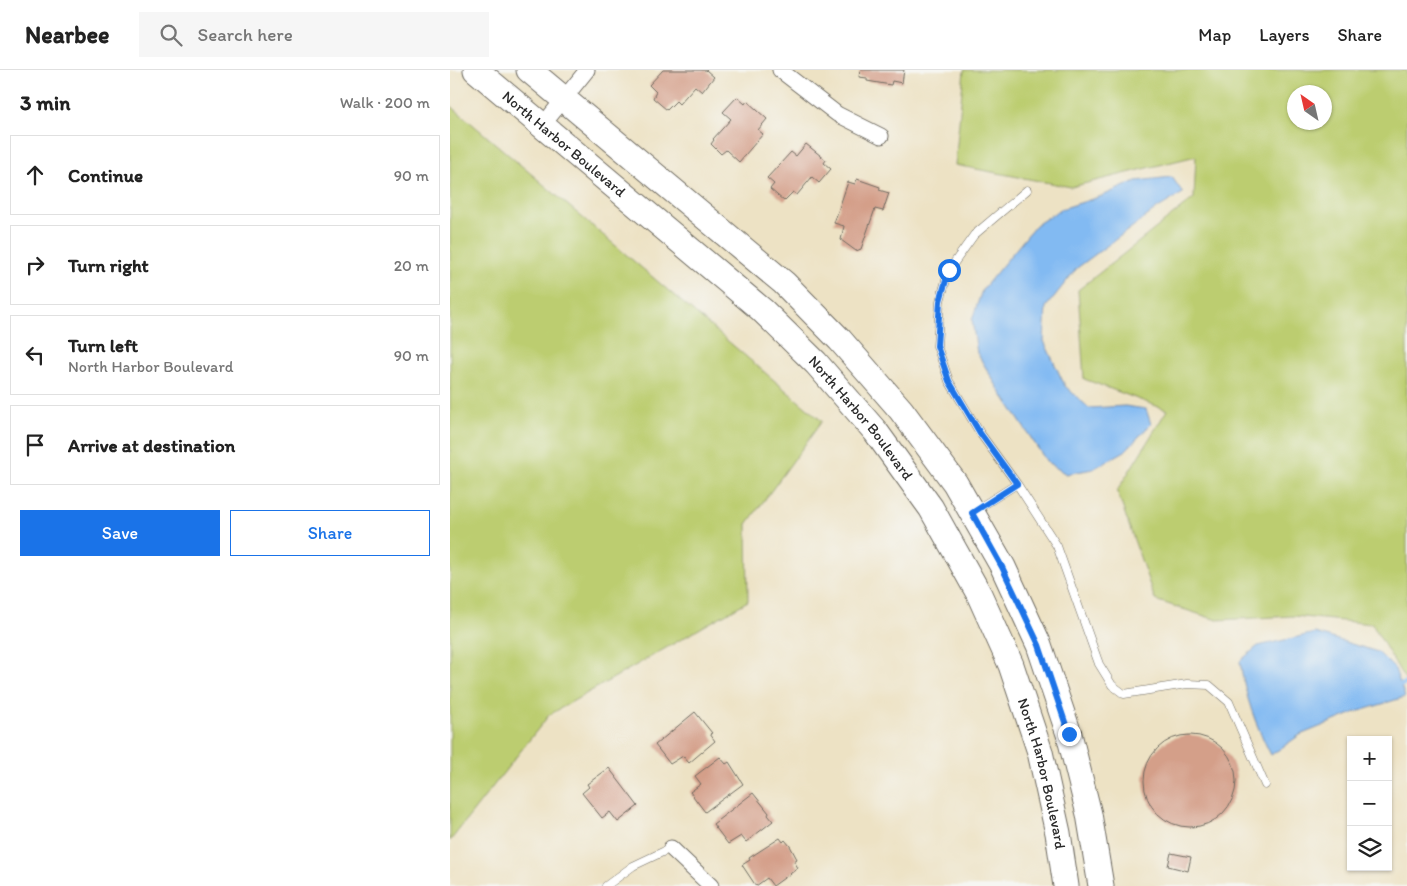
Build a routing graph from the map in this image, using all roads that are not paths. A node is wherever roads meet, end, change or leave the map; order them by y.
1 (476, 70) edge
2 (529, 70) edge
3 (587, 70) edge
4 (780, 70) edge
5 (564, 99) junction
6 (542, 126) junction
7 (881, 136) dead end
8 (1027, 190) dead end
9 (1017, 484) junction
10 (972, 513) junction
11 (1265, 785) dead end
12 (671, 848) joint
13 (606, 886) edge
14 (711, 886) edge
15 (1066, 886) edge
16 (1101, 886) edge

1 - 6 main road, North Harbor Boulevard
2 - 5 main road
3 - 5 street
4 - 7 street
5 - 6 street
5 - 10 main road
6 - 15 main road, North Harbor Boulevard
8 - 9 lane
9 - 10 lane
9 - 11 lane
10 - 16 main road
12 - 13 lane
12 - 14 street

